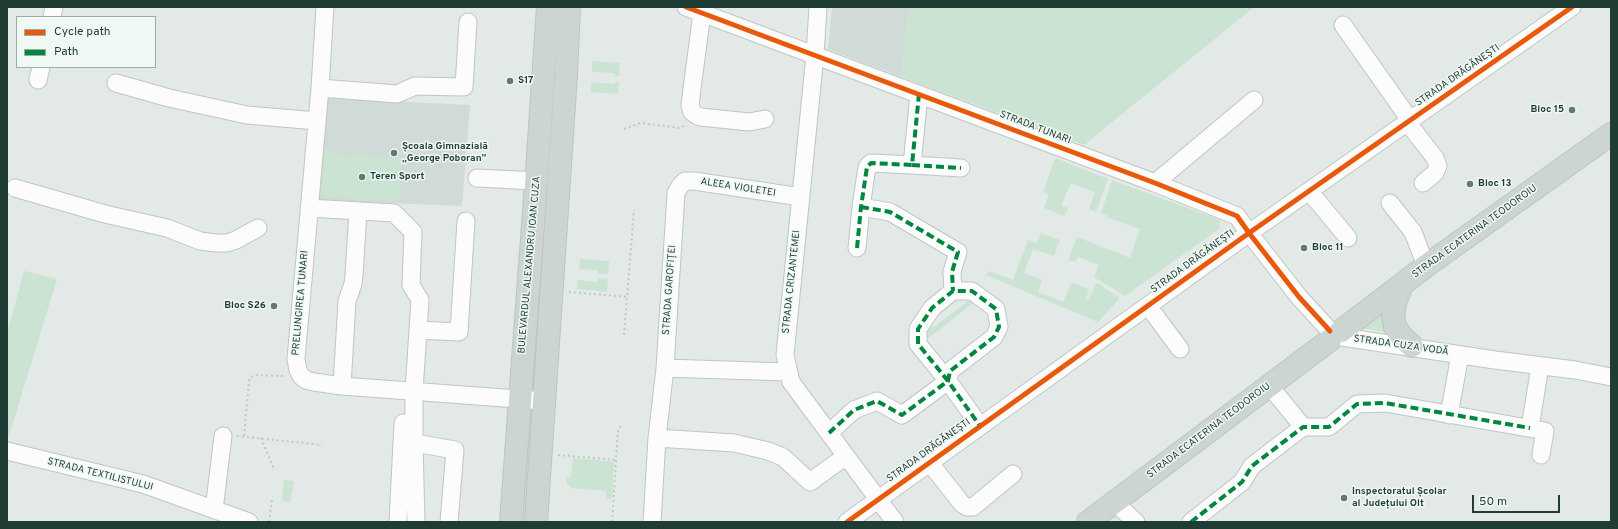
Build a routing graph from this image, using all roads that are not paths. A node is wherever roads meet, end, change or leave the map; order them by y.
1 (325, 7) edge
2 (548, 7) edge
3 (569, 7) edge
4 (818, 7) edge
5 (1572, 7) edge
6 (694, 10) edge
7 (468, 22) dead end
8 (1343, 25) dead end
9 (815, 55) junction
10 (116, 83) dead end
11 (320, 88) junction
12 (919, 94) junction
13 (1254, 100) dead end
14 (765, 119) dead end
15 (317, 121) junction
16 (1409, 121) junction
17 (1611, 134) edge
18 (912, 165) junction
19 (961, 168) dead end
20 (478, 178) dead end
21 (536, 181) junction
22 (1155, 183) junction
23 (1422, 183) dead end
24 (15, 188) dead end
25 (1309, 191) junction
26 (801, 197) junction
27 (1390, 203) dead end
28 (861, 207) junction
29 (309, 208) junction
30 (358, 211) junction
31 (675, 212) joint
32 (466, 221) dead end
33 (258, 228) dead end
34 (1249, 233) junction
35 (1348, 238) dead end
36 (857, 248) dead end
37 (1426, 266) junction
38 (1402, 285) junction
39 (953, 291) junction
40 (1148, 306) junction
41 (418, 330) junction
42 (1336, 335) junction
43 (1412, 346) junction
44 (1180, 349) dead end
45 (1460, 354) junction
46 (1540, 366) junction
47 (665, 368) junction
48 (787, 372) junction
49 (1611, 377) edge
50 (948, 381) junction
51 (1269, 385) junction
52 (342, 386) junction
53 (410, 391) junction
54 (519, 400) junction
55 (545, 401) junction
56 (1449, 414) junction
57 (980, 426) junction
58 (1303, 427) junction
59 (1530, 428) junction
60 (829, 433) junction
61 (223, 436) road end
62 (657, 438) junction
63 (414, 444) junction
64 (7, 451) edge
65 (1541, 455) dead end
66 (846, 456) junction
67 (929, 462) junction
68 (1014, 474) dead end
69 (878, 499) junction
70 (1115, 503) junction
71 (214, 510) junction
72 (398, 521) edge
73 (416, 521) edge
74 (249, 522) edge
75 (449, 522) edge
76 (511, 522) edge
77 (536, 522) edge
78 (652, 522) edge
79 (847, 522) edge
80 (896, 522) edge
81 (1088, 522) edge
82 (1136, 522) edge
83 (1191, 522) edge

1 - 11 street, PRELUNGIREA TUNARI
2 - 21 main road, BULEVARDUL ALEXANDRU IOAN CUZA
3 - 55 main road
4 - 9 street, STRADA CRIZANTEMEI
5 - 16 street, STRADA DRĂGĂNEȘTI
6 - 9 street, STRADA TUNARI
6 - 14 street
7 - 11 street
8 - 16 street
9 - 12 street, STRADA TUNARI
9 - 26 street, STRADA CRIZANTEMEI
10 - 15 street
11 - 15 street, PRELUNGIREA TUNARI
12 - 18 street
12 - 22 street, STRADA TUNARI
13 - 22 street
15 - 29 street, PRELUNGIREA TUNARI
16 - 23 street
16 - 25 street, STRADA DRĂGĂNEȘTI
17 - 37 main road, STRADA ECATERINA TEODOROIU
18 - 19 street
18 - 28 street
20 - 21 street
21 - 54 main road, BULEVARDUL ALEXANDRU IOAN CUZA
22 - 34 street, STRADA TUNARI
24 - 33 street
25 - 34 street, STRADA DRĂGĂNEȘTI
25 - 35 street
26 - 31 street, ALEEA VIOLETEI
26 - 48 street, STRADA CRIZANTEMEI
27 - 37 street
28 - 36 street
28 - 39 street
29 - 30 street
29 - 52 street, PRELUNGIREA TUNARI
30 - 41 street
30 - 52 street
31 - 47 street, STRADA GAROFIȚEI
32 - 41 street
34 - 40 street, STRADA DRĂGĂNEȘTI
34 - 42 street, STRADA TUNARI
37 - 38 main road, STRADA ECATERINA TEODOROIU
38 - 42 main road, STRADA ECATERINA TEODOROIU
38 - 43 main road
39 - 50 street
39 - 50 street
40 - 44 street
40 - 57 street, STRADA DRĂGĂNEȘTI
41 - 53 street
42 - 43 street, STRADA CUZA VODĂ
42 - 51 main road, STRADA ECATERINA TEODOROIU
43 - 45 street, STRADA CUZA VODĂ
45 - 46 street, STRADA CUZA VODĂ
45 - 56 street, STRADA CUZA VODĂ
46 - 49 street, STRADA CUZA VODĂ
46 - 59 street
47 - 48 street
47 - 62 street, STRADA GAROFIȚEI
48 - 60 street, STRADA CRIZANTEMEI
50 - 57 street
50 - 60 street
51 - 58 street
51 - 70 main road, STRADA ECATERINA TEODOROIU
52 - 53 street
53 - 54 street
53 - 63 street
53 - 72 street
54 - 55 street
54 - 76 main road, BULEVARDUL ALEXANDRU IOAN CUZA
55 - 77 main road
56 - 58 street
56 - 59 street
57 - 67 street, STRADA DRĂGĂNEȘTI
58 - 83 street
59 - 65 street
60 - 66 street, STRADA CRIZANTEMEI
61 - 71 street
62 - 66 street
62 - 78 street, STRADA GAROFIȚEI
63 - 73 street
63 - 75 street
64 - 71 street, STRADA TEXTILISTULUI
66 - 69 street, STRADA CRIZANTEMEI
67 - 68 street
67 - 69 street, STRADA DRĂGĂNEȘTI
69 - 79 street, STRADA DRĂGĂNEȘTI
69 - 80 street, STRADA CRIZANTEMEI
70 - 81 main road, STRADA ECATERINA TEODOROIU
70 - 82 street
71 - 74 street, STRADA TEXTILISTULUI
72 - 73 street

